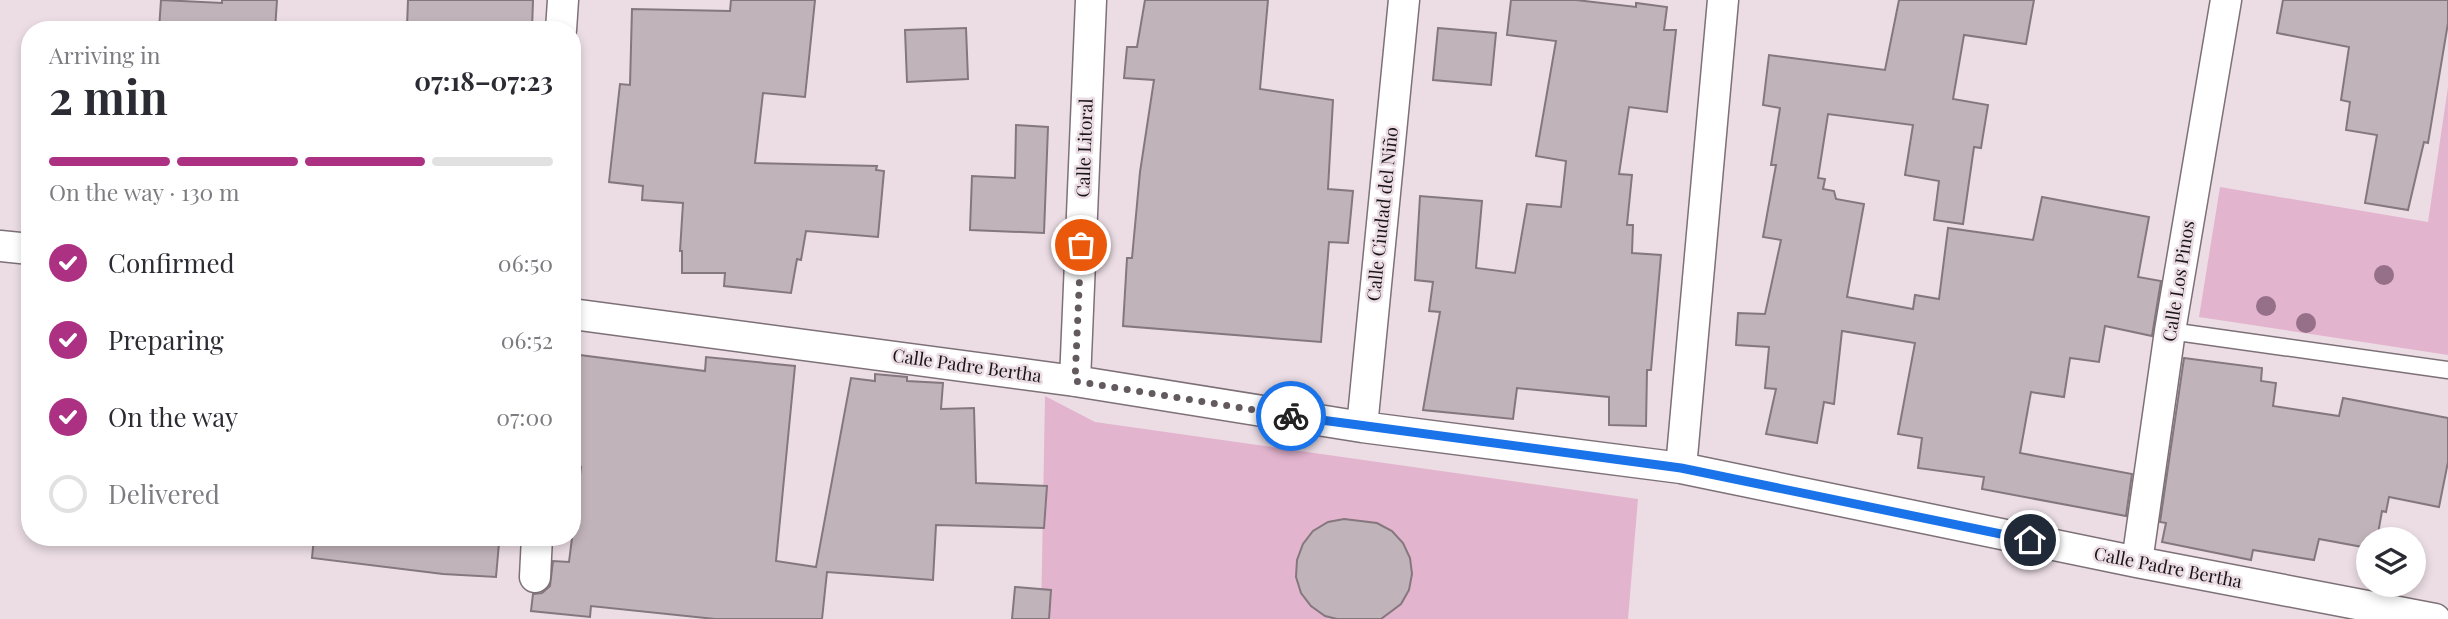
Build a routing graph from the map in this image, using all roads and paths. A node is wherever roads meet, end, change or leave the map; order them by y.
1 (563, 0) edge
2 (1091, 0) edge
3 (1404, 0) edge
4 (1723, 0) edge
5 (2226, 0) edge
6 (562, 21) edge
7 (0, 246) edge
8 (21, 248) edge
9 (581, 315) edge
10 (2170, 331) junction
11 (2448, 370) edge
12 (1075, 381) junction
13 (1362, 427) junction
14 (1681, 468) junction
15 (537, 546) edge
16 (2137, 562) junction
17 (535, 578) dead end
18 (2435, 619) edge

1 - 6 street
2 - 12 street, Calle Litoral
3 - 13 street, Calle Ciudad del Niño
4 - 14 street
5 - 10 street, Calle Los Pinos
7 - 8 street
9 - 12 street, Calle Padre Bertha
10 - 11 lane
10 - 16 street, Calle Los Pinos
12 - 13 street, Calle Padre Bertha
13 - 14 street, Calle Padre Bertha
14 - 16 street, Calle Padre Bertha
15 - 17 street
16 - 18 street, Calle Padre Bertha

